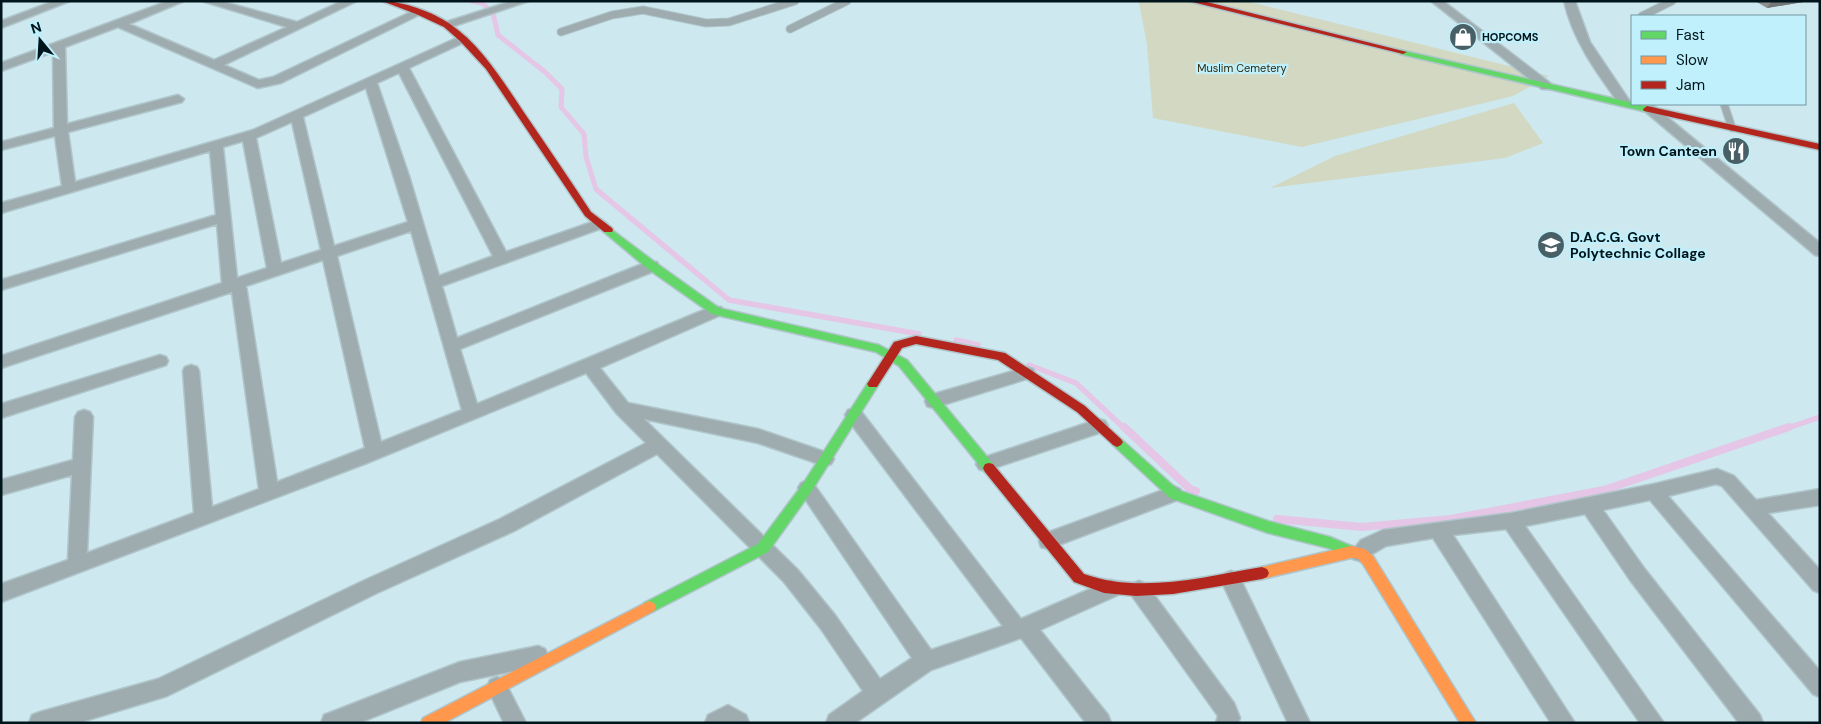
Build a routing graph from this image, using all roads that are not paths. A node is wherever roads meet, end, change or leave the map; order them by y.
1 (65, 1) edge
2 (179, 1) edge
3 (207, 1) edge
4 (352, 1) edge
5 (386, 1) edge
6 (524, 1) edge
7 (795, 1) edge
8 (847, 1) edge
9 (1192, 1) edge
10 (1436, 1) edge
11 (1569, 1) edge
12 (1672, 1) edge
13 (419, 12) junction
14 (1644, 15) edge
15 (120, 24) junction
16 (1, 25) edge
17 (447, 25) junction
18 (298, 26) junction
19 (790, 29) dead end
20 (561, 32) dead end
21 (463, 39) junction
22 (59, 47) junction
23 (216, 64) junction
24 (402, 66) junction
25 (1, 67) edge
26 (370, 82) junction
27 (1546, 86) junction
28 (178, 99) dead end
29 (1625, 103) junction
30 (1631, 105) edge
31 (1632, 105) edge
32 (1724, 105) edge
33 (1651, 110) junction
34 (297, 117) junction
35 (1732, 128) junction
36 (61, 130) junction
37 (250, 136) junction
38 (1, 146) edge
39 (216, 146) junction
40 (1820, 147) edge
41 (69, 188) junction
42 (1, 208) edge
43 (222, 218) junction
44 (416, 224) junction
45 (600, 224) junction
46 (1820, 251) edge
47 (329, 253) junction
48 (502, 259) junction
49 (652, 266) junction
50 (275, 271) junction
51 (434, 283) junction
52 (234, 285) junction
53 (1, 286) edge
54 (716, 311) junction
55 (452, 346) junction
56 (892, 356) junction
57 (160, 361) dead end
58 (1, 362) edge
59 (589, 366) junction
60 (191, 371) dead end
61 (1027, 373) junction
62 (933, 401) junction
63 (622, 409) junction
64 (1, 412) edge
65 (472, 413) junction
66 (854, 415) junction
67 (84, 417) dead end
68 (1099, 426) junction
69 (659, 445) junction
70 (375, 452) junction
71 (825, 459) junction
72 (985, 464) junction
73 (81, 465) junction
74 (1, 488) edge
75 (806, 488) junction
76 (269, 492) junction
77 (1654, 492) junction
78 (1174, 494) junction
79 (1820, 497) edge
80 (1588, 505) junction
81 (1753, 508) junction
82 (204, 517) junction
83 (1511, 521) junction
84 (1438, 529) junction
85 (1048, 541) junction
86 (763, 548) junction
87 (1355, 553) junction
88 (77, 565) junction
89 (1230, 580) junction
90 (1820, 584) edge
91 (1111, 589) junction
92 (1139, 590) junction
93 (1, 592) edge
94 (1021, 628) junction
95 (569, 650) junction
96 (926, 661) junction
97 (497, 687) junction
98 (1820, 687) edge
99 (876, 693) junction
100 (40, 723) edge
101 (332, 723) edge
102 (428, 723) edge
103 (515, 723) edge
104 (716, 723) edge
105 (738, 723) edge
106 (837, 723) edge
107 (1100, 723) edge
108 (1227, 723) edge
109 (1298, 723) edge
110 (1469, 723) edge
111 (1564, 723) edge
112 (1653, 723) edge
113 (1752, 723) edge

1 - 16 street
2 - 15 street
3 - 18 street
4 - 18 street
5 - 13 street
6 - 17 street
7 - 20 lane
8 - 19 lane
9 - 27 street
10 - 27 street
11 - 29 street
12 - 14 lane
13 - 17 street
13 - 23 street
15 - 22 street
15 - 23 street
17 - 21 street
18 - 23 street
21 - 24 street
21 - 45 street
22 - 25 street
22 - 36 street
24 - 26 street
24 - 48 street
26 - 34 street
26 - 44 street
27 - 29 street
28 - 36 street
29 - 30 street
31 - 33 street
32 - 35 lane
33 - 35 street
33 - 46 street
34 - 37 street
34 - 47 street
35 - 40 street
36 - 38 street
36 - 41 street
37 - 39 street
37 - 50 street
39 - 41 street
39 - 43 street
41 - 42 street
43 - 52 street
43 - 53 street
44 - 47 street
44 - 51 street
45 - 48 street
45 - 49 street
47 - 50 street
47 - 70 street
48 - 51 street
49 - 54 street
49 - 55 street
50 - 52 street
51 - 55 street
52 - 58 street
52 - 76 street
54 - 56 street
54 - 59 street
55 - 65 street
56 - 61 street
56 - 62 street
56 - 66 street
57 - 64 street
59 - 63 street
59 - 65 street
60 - 82 street
61 - 62 street
61 - 68 street
62 - 72 street
63 - 69 street
63 - 71 street
65 - 70 street
66 - 71 street
66 - 94 street
67 - 73 street
68 - 72 street
68 - 78 street
69 - 86 street
69 - 100 street
70 - 76 street
71 - 75 street
72 - 85 street
73 - 74 street
73 - 88 street
75 - 86 street
75 - 96 street
76 - 82 street
77 - 80 street
77 - 81 street
77 - 98 street
78 - 85 street
78 - 87 street
79 - 81 street
80 - 83 street
80 - 113 street
81 - 90 street
82 - 88 street
83 - 84 street
83 - 112 street
84 - 87 street
84 - 111 street
85 - 91 street
86 - 95 street
86 - 99 street
87 - 89 street
87 - 110 street
88 - 93 street
89 - 92 street
89 - 109 street
91 - 92 street
91 - 94 street
92 - 108 street
94 - 96 street
94 - 107 street
95 - 97 street
95 - 101 street
96 - 99 street
97 - 102 street
97 - 103 street
99 - 106 street
104 - 105 street

